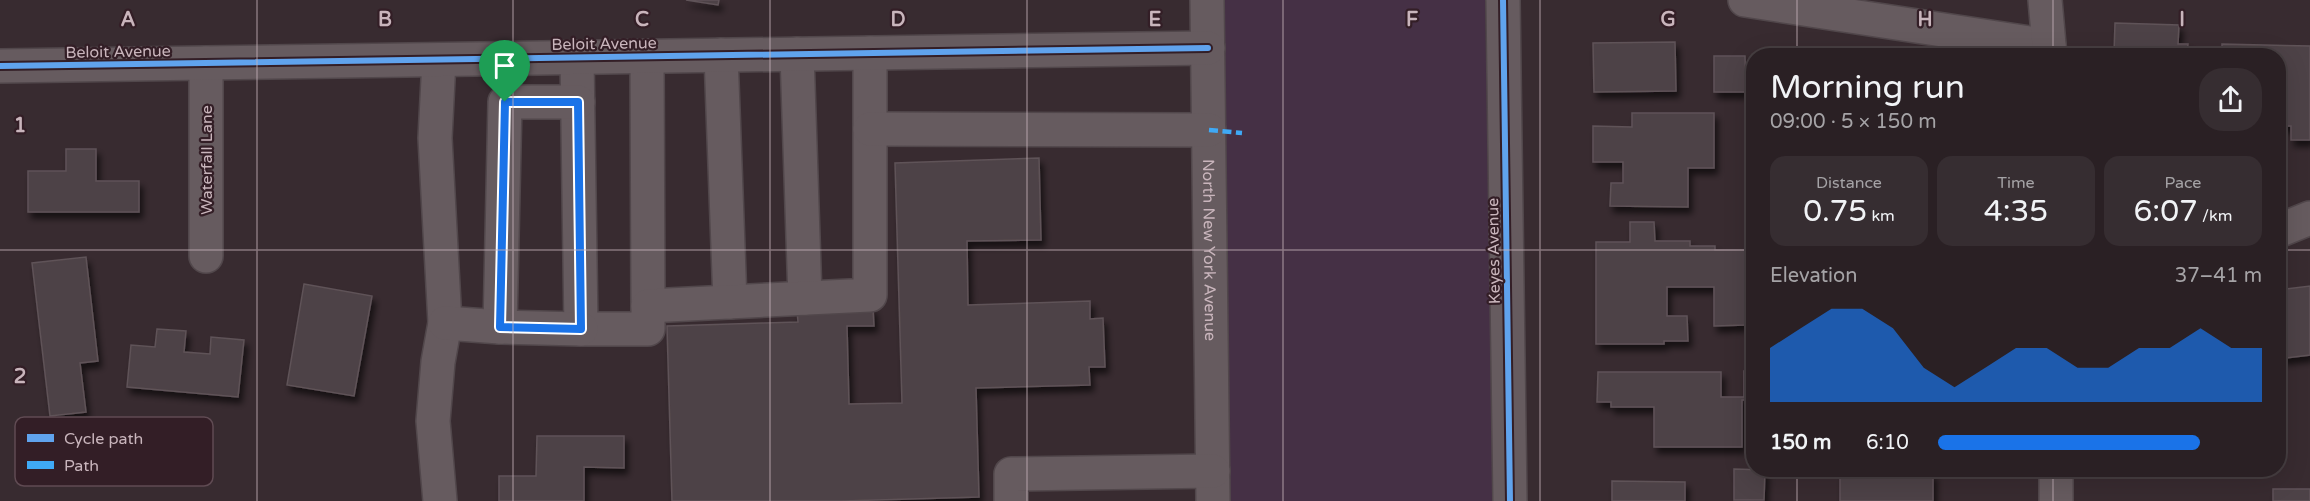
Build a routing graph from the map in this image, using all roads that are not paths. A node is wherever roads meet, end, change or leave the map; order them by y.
1 (1207, 0) edge
2 (1503, 0) edge
3 (1745, 0) edge
4 (2045, 0) edge
5 (1208, 48) junction
6 (2031, 48) edge
7 (2049, 48) edge
8 (870, 53) junction
9 (797, 54) junction
10 (721, 55) junction
11 (647, 56) junction
12 (577, 57) junction
13 (439, 60) junction
14 (206, 63) junction
15 (0, 66) edge
16 (578, 102) junction
17 (870, 129) junction
18 (1209, 130) junction
19 (2310, 218) edge
20 (2286, 228) edge
21 (206, 256) dead end
22 (805, 298) junction
23 (730, 302) junction
24 (648, 306) junction
25 (445, 323) junction
26 (500, 327) junction
27 (581, 329) junction
28 (2056, 477) edge
29 (1213, 486) edge
30 (440, 501) edge
31 (1011, 501) edge
32 (1510, 501) edge
33 (2056, 501) edge

1 - 5 street, North New York Avenue
2 - 32 street, Keyes Avenue
3 - 6 street
4 - 7 street
5 - 8 street, Beloit Avenue
5 - 18 street, North New York Avenue
8 - 9 street, Beloit Avenue
8 - 17 street
9 - 10 street, Beloit Avenue
9 - 22 street
10 - 11 street, Beloit Avenue
10 - 23 street
11 - 12 street, Beloit Avenue
11 - 24 street
12 - 13 street, Beloit Avenue
12 - 16 street
13 - 14 street, Beloit Avenue
13 - 25 street
14 - 15 street, Beloit Avenue
14 - 21 street, Waterfall Lane
16 - 26 street
16 - 27 street
17 - 18 street
17 - 22 street
18 - 29 street, North New York Avenue
19 - 20 street
22 - 23 street
23 - 24 street
24 - 27 street
25 - 26 street
25 - 30 street
26 - 27 street
28 - 33 street
29 - 31 street

